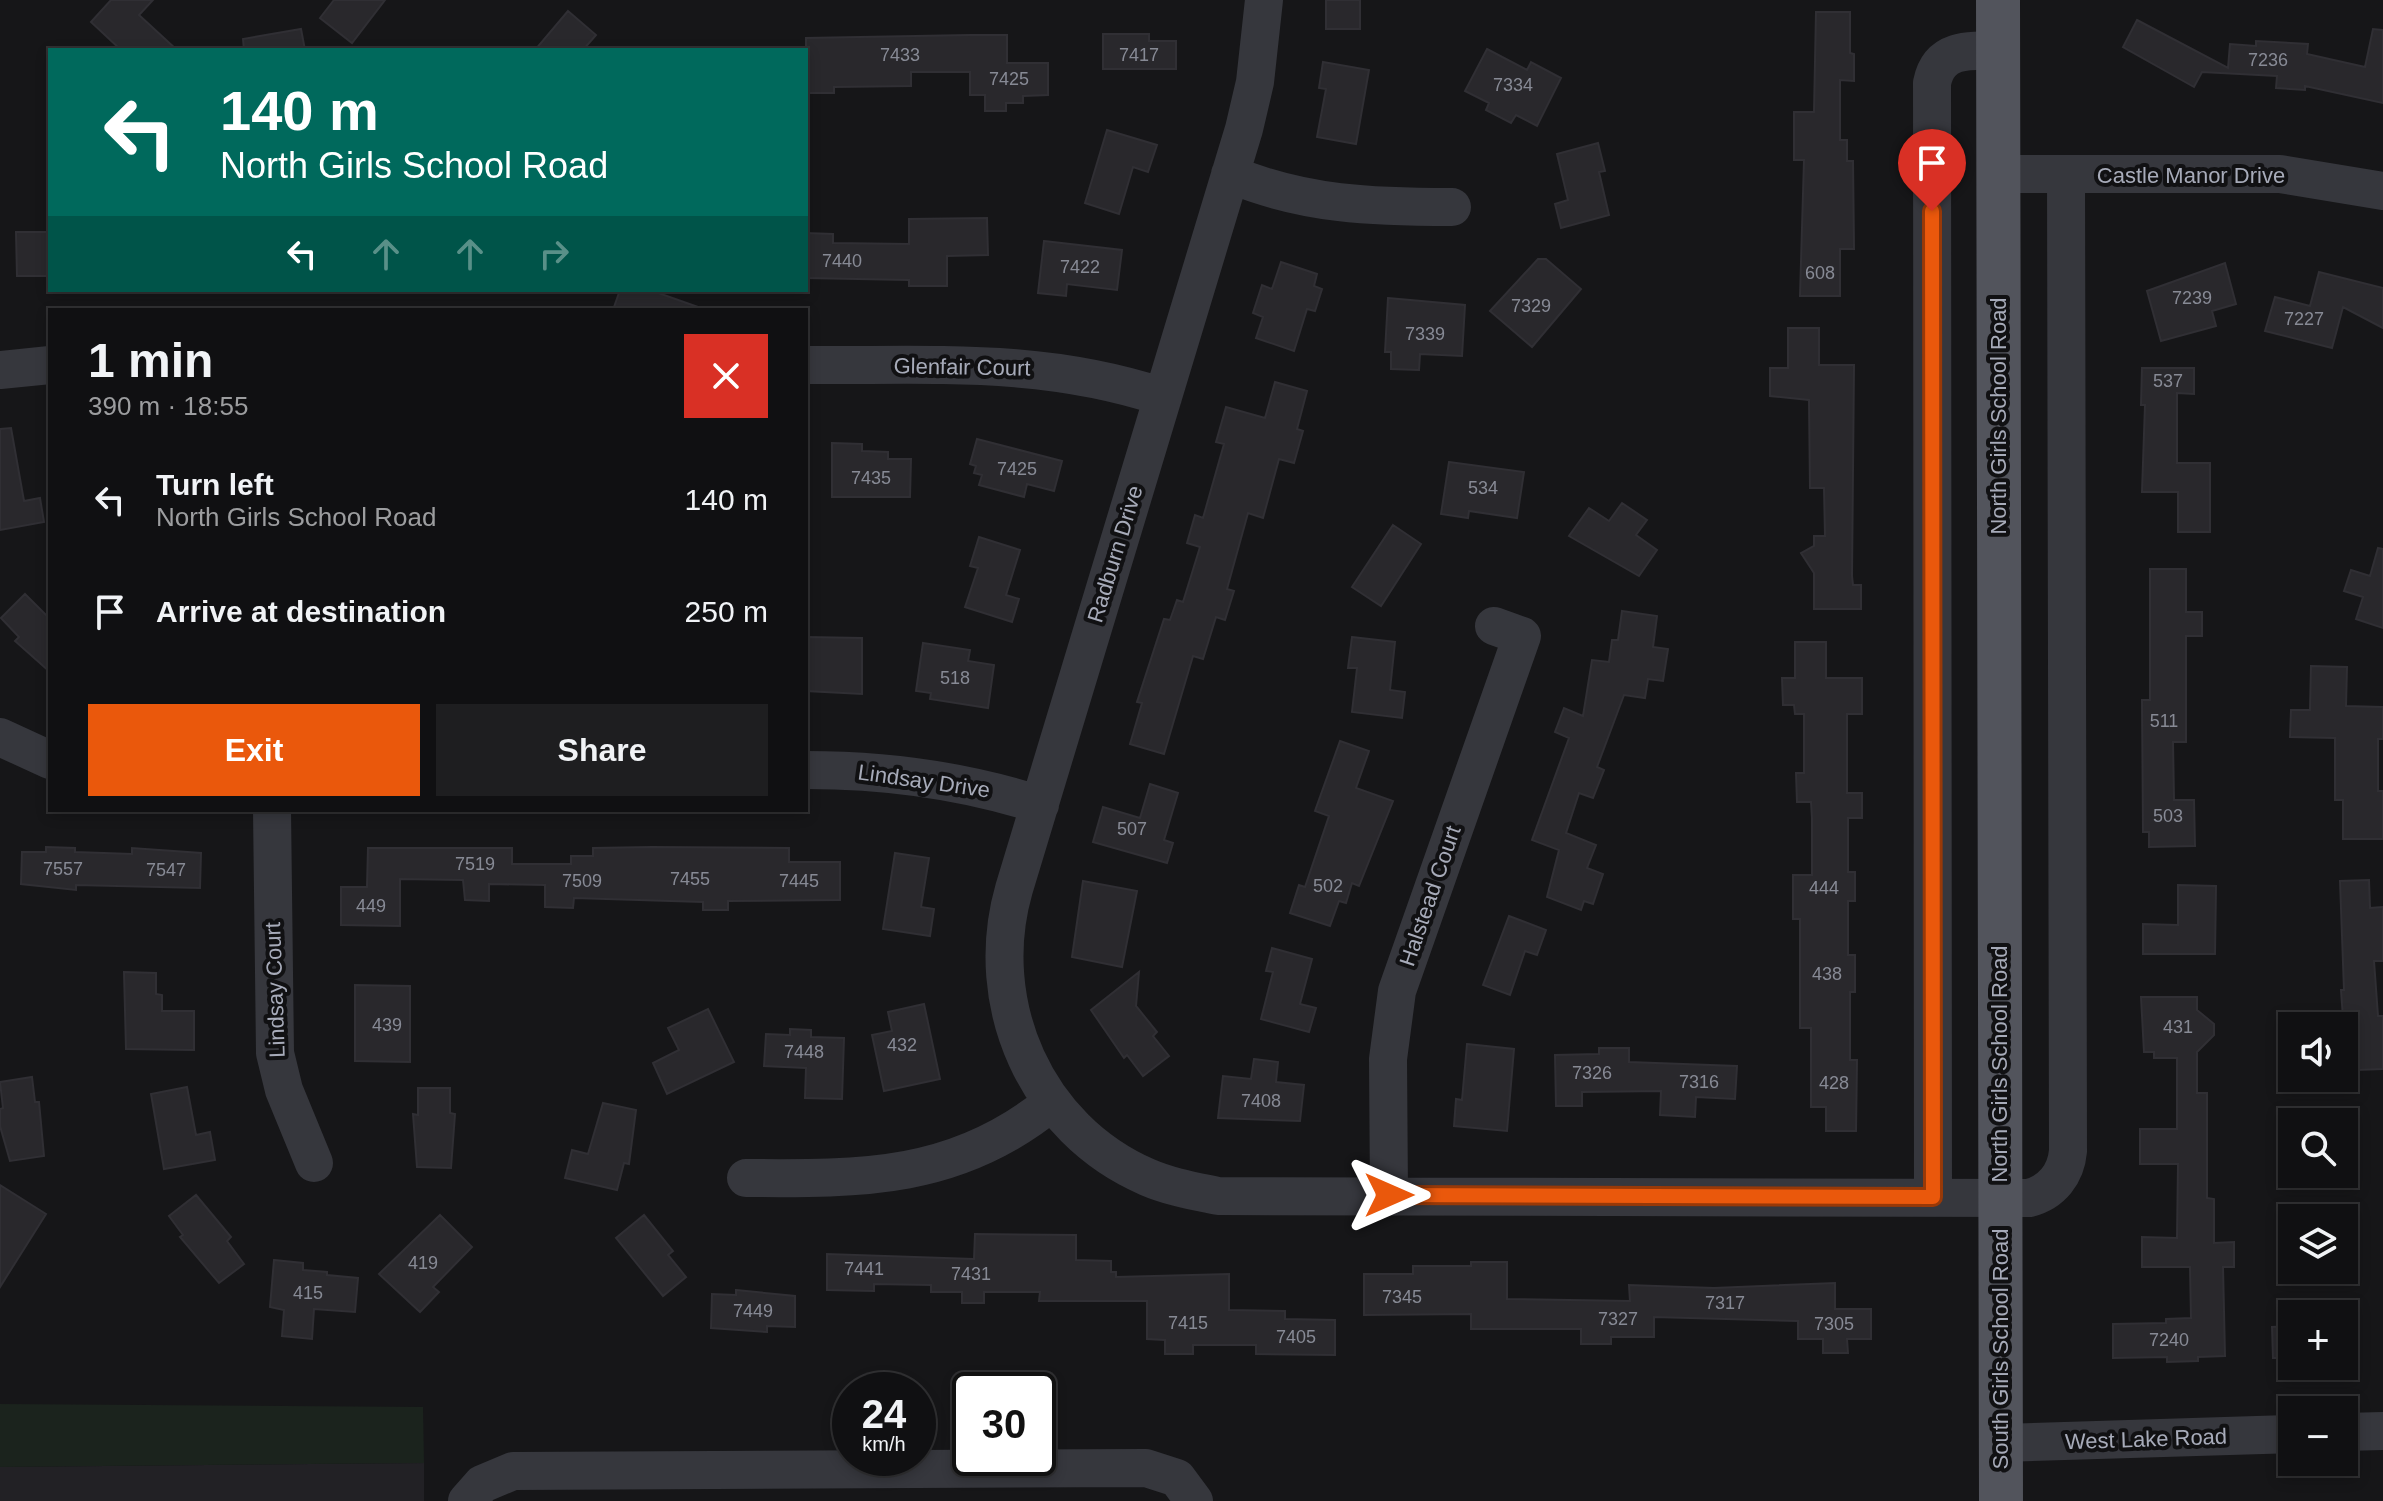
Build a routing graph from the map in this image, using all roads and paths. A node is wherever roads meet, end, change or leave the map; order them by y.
1 (1264, 0) edge
2 (1998, 0) edge
3 (1998, 51) junction
4 (1230, 174) junction
5 (1998, 174) junction
6 (2066, 175) junction
7 (2383, 191) edge
8 (1452, 207) dead end
9 (48, 365) edge
10 (808, 365) edge
11 (0, 370) edge
12 (1163, 397) junction
13 (1494, 626) dead end
14 (0, 737) edge
15 (48, 759) edge
16 (808, 770) edge
17 (1040, 805) junction
18 (272, 812) edge
19 (1052, 1102) junction
20 (314, 1163) dead end
21 (746, 1178) dead end
22 (1389, 1195) junction
23 (1933, 1197) junction
24 (1999, 1198) junction
25 (2383, 1431) edge
26 (2358, 1432) edge
27 (2278, 1434) edge
28 (2001, 1443) junction
29 (822, 1485) edge
30 (467, 1501) edge
31 (1194, 1501) edge
32 (2001, 1501) edge

1 - 4 street, Radburn Drive
2 - 3 main road, North Girls School Road
3 - 5 main road, North Girls School Road
3 - 23 street
4 - 8 street
4 - 12 street, Radburn Drive
5 - 6 street, Castle Manor Drive
5 - 24 main road, North Girls School Road
6 - 7 street, Castle Manor Drive
6 - 24 street, North Girls School Road
9 - 11 street
10 - 12 street, Glenfair Court
12 - 17 street, Radburn Drive
13 - 22 street, Halstead Court
14 - 15 street
16 - 17 street, Lindsay Drive
17 - 19 street, Radburn Drive
18 - 20 street, Lindsay Court
19 - 21 street
19 - 22 street, Radburn Drive
22 - 23 street, Radburn Drive
23 - 24 street, Radburn Drive
24 - 28 main road, South Girls School Road
25 - 26 street
27 - 28 street, West Lake Road
28 - 32 main road, South Girls School Road
29 - 30 street
29 - 31 street

